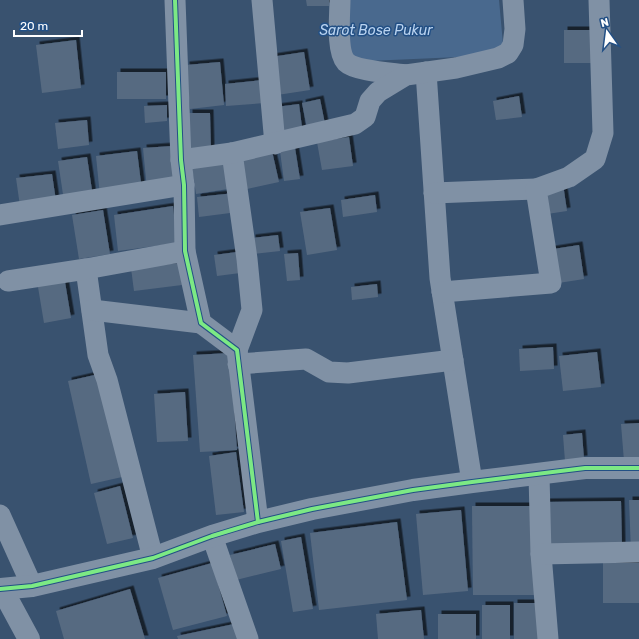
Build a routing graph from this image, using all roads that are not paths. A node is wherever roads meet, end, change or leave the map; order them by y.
1 (175, 0) edge
2 (262, 0) edge
3 (340, 0) edge
4 (513, 0) edge
5 (599, 0) edge
6 (416, 74) junction
7 (275, 144) junction
8 (232, 153) junction
9 (182, 160) junction
10 (184, 185) junction
11 (536, 189) junction
12 (434, 193) junction
13 (0, 215) edge
14 (185, 251) junction
15 (86, 269) junction
16 (8, 280) dead end
17 (442, 292) junction
18 (92, 310) junction
19 (200, 323) junction
20 (238, 357) junction
21 (453, 360) junction
22 (639, 468) edge
23 (539, 475) junction
24 (472, 482) junction
25 (0, 515) edge
26 (258, 522) junction
27 (212, 536) junction
28 (639, 552) edge
29 (541, 554) junction
30 (153, 558) junction
31 (32, 586) junction
32 (1, 589) edge
33 (29, 639) edge
34 (248, 639) edge
35 (548, 639) edge

1 - 9 street
2 - 7 street
3 - 6 street
4 - 6 street
5 - 11 street
6 - 7 street
6 - 12 street
7 - 8 street
8 - 9 street
8 - 20 street
9 - 10 street
10 - 13 street
10 - 14 street
11 - 12 street
11 - 17 street
12 - 17 street
14 - 15 street
14 - 19 street
15 - 16 street
15 - 18 street
17 - 21 street
18 - 19 street
18 - 30 street
19 - 20 street
20 - 21 street
20 - 26 street
21 - 24 street
22 - 23 street
23 - 24 street
23 - 29 street
24 - 26 street
25 - 31 street
26 - 27 street
27 - 30 street
27 - 34 street
28 - 29 street
29 - 35 street
30 - 31 street
31 - 32 street
32 - 33 street

